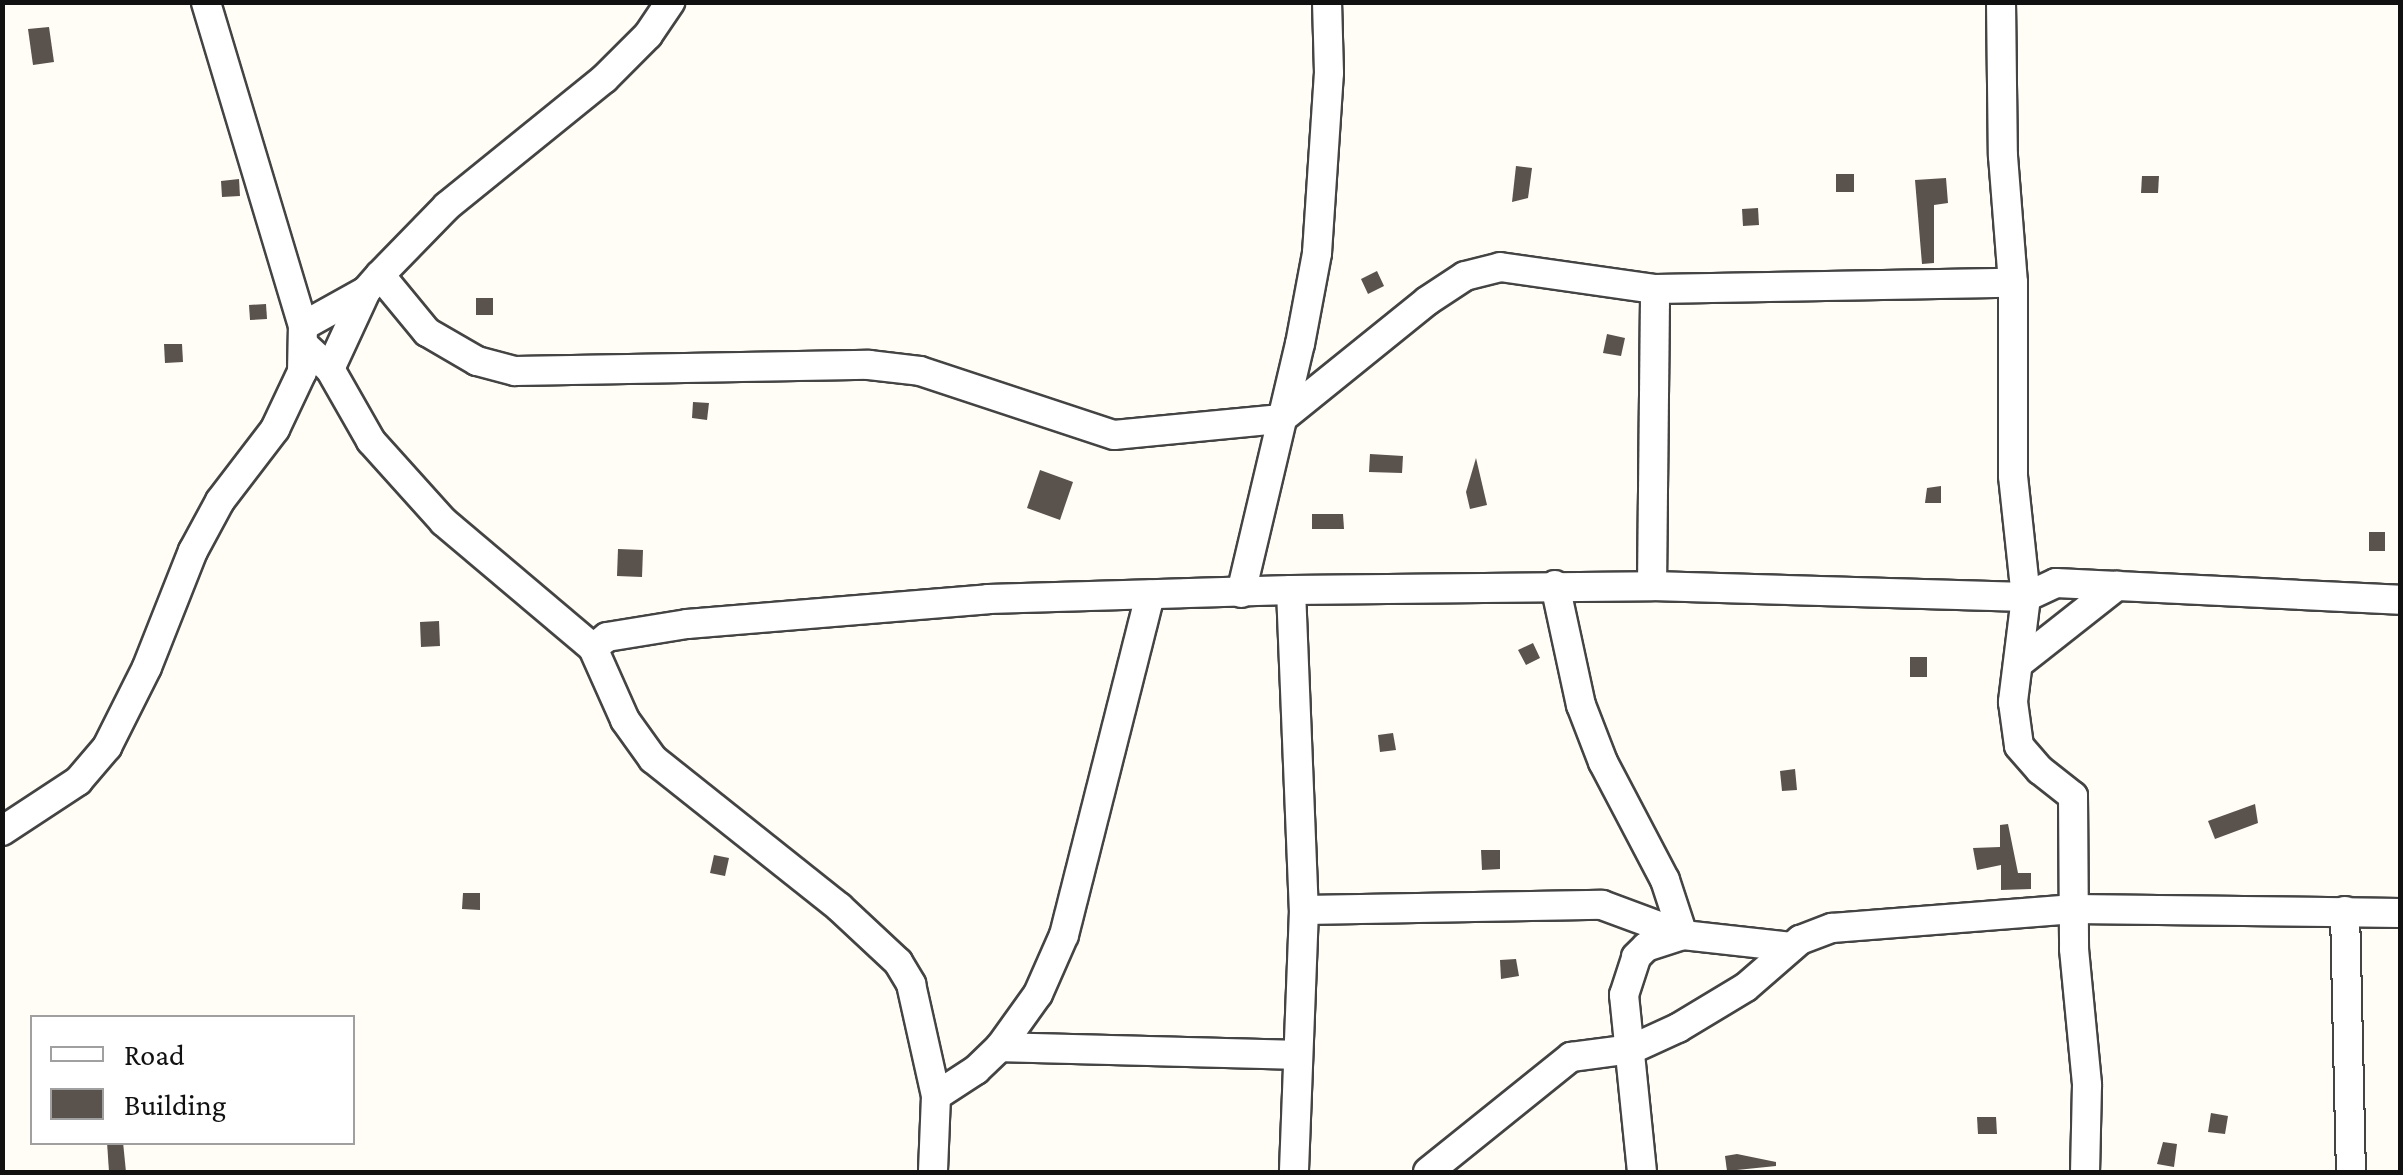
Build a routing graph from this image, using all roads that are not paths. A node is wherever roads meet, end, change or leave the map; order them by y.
1 (206, 2) edge
2 (670, 2) edge
3 (1327, 2) edge
4 (2000, 2) edge
5 (373, 282) junction
6 (2013, 282) junction
7 (1655, 288) junction
8 (303, 335) junction
9 (330, 370) junction
10 (1281, 419) junction
11 (1555, 585) junction
12 (1652, 586) junction
13 (2117, 586) junction
14 (1291, 590) junction
15 (1241, 593) junction
16 (1150, 595) junction
17 (2026, 597) junction
18 (2400, 600) edge
19 (593, 648) junction
20 (2019, 663) junction
21 (2, 830) edge
22 (2074, 909) junction
23 (1304, 910) junction
24 (2345, 911) junction
25 (2400, 913) edge
26 (1683, 935) junction
27 (1791, 947) junction
28 (1000, 1047) junction
29 (1632, 1050) junction
30 (1297, 1055) junction
31 (936, 1096) junction
32 (933, 1172) edge
33 (1294, 1172) edge
34 (1428, 1172) edge
35 (1642, 1172) edge
36 (2085, 1172) edge
37 (2351, 1172) edge

1 - 8 street
2 - 5 street
3 - 10 street
4 - 6 street
5 - 8 street
5 - 9 street
5 - 10 street
6 - 7 street
6 - 17 street
7 - 10 street
7 - 12 street
8 - 9 street
8 - 21 street
9 - 19 street
10 - 15 street
11 - 12 street
11 - 14 street
11 - 26 street
12 - 17 street
13 - 17 street
13 - 18 street
13 - 20 street
14 - 15 street
14 - 23 street
15 - 16 street
16 - 19 street
16 - 28 street
17 - 20 street
19 - 31 street
20 - 22 street
22 - 24 street
22 - 27 street
22 - 36 street
23 - 26 street
23 - 30 street
24 - 25 street
24 - 37 street
26 - 27 street
26 - 29 street
27 - 29 street
28 - 30 street
28 - 31 street
29 - 34 street
29 - 35 street
30 - 33 street
31 - 32 street

